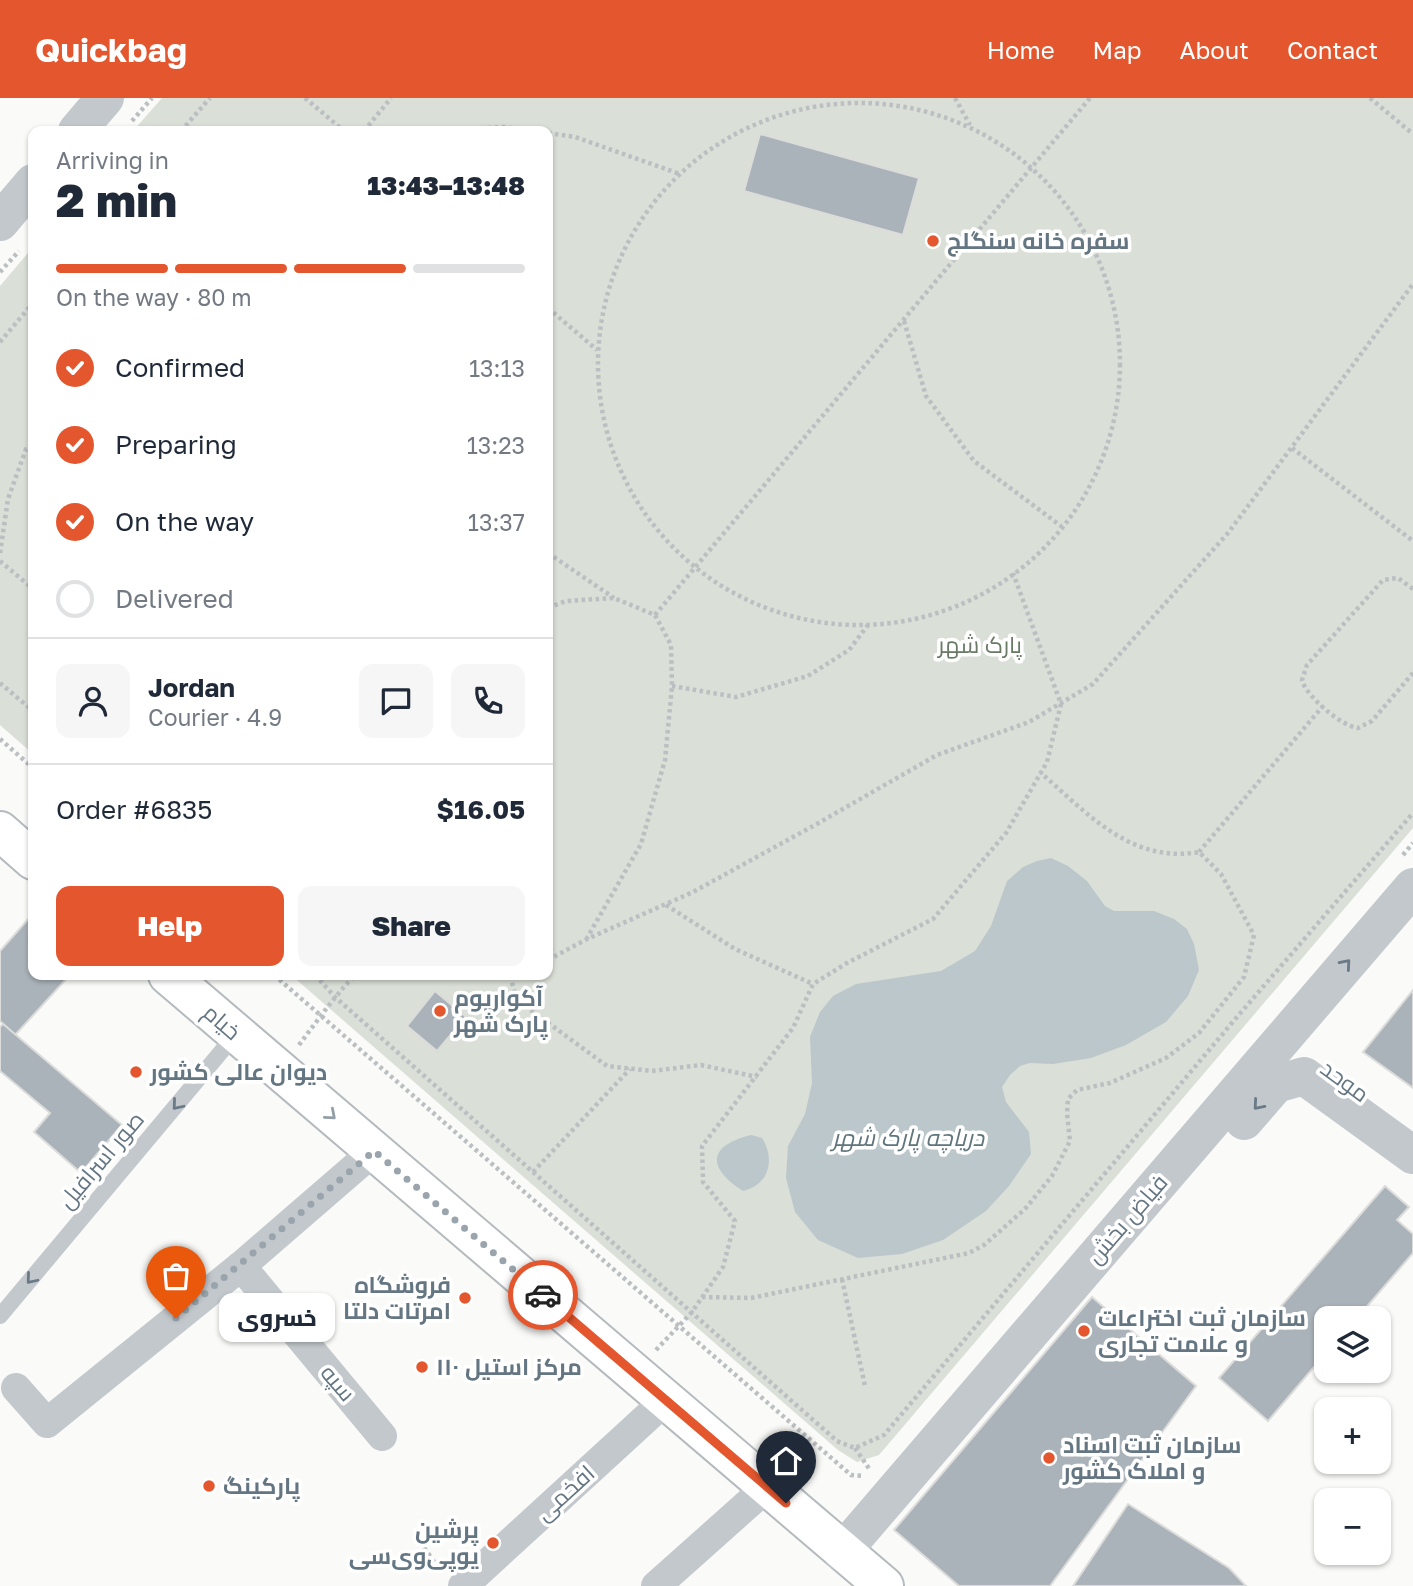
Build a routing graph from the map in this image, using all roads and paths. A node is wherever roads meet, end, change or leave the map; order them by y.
1 (152, 98) edge
2 (210, 98) edge
3 (305, 98) edge
4 (391, 98) edge
5 (955, 98) edge
6 (1090, 98) edge
7 (1370, 98) edge
8 (118, 110) edge
9 (87, 126) edge
10 (185, 126) edge
11 (338, 126) edge
12 (368, 126) edge
13 (971, 126) junction
14 (553, 134) edge
15 (1413, 134) edge
16 (1032, 167) junction
17 (681, 174) junction
18 (28, 188) edge
19 (1, 218) edge
20 (1413, 284) edge
21 (28, 309) edge
22 (553, 312) edge
23 (903, 320) junction
24 (0, 342) edge
25 (597, 350) junction
26 (1292, 447) junction
27 (28, 448) edge
28 (1062, 526) junction
29 (1413, 541) edge
30 (0, 553) edge
31 (553, 556) edge
32 (0, 561) edge
33 (694, 570) junction
34 (1013, 573) junction
35 (28, 585) edge
36 (1412, 586) edge
37 (614, 598) junction
38 (553, 606) edge
39 (655, 615) junction
40 (869, 625) junction
41 (1413, 673) edge
42 (0, 682) edge
43 (673, 686) junction
44 (1061, 704) junction
45 (1323, 706) junction
46 (28, 707) edge
47 (0, 739) edge
48 (28, 764) edge
49 (1041, 773) junction
50 (1413, 813) edge
51 (0, 831) edge
52 (1413, 843) edge
53 (1199, 852) junction
54 (28, 856) edge
55 (1404, 875) edge
56 (665, 905) junction
57 (587, 939) junction
58 (553, 957) edge
59 (174, 980) edge
60 (280, 980) edge
61 (320, 980) edge
62 (350, 980) edge
63 (512, 980) edge
64 (813, 984) junction
65 (335, 997) junction
66 (321, 1015) junction
67 (1301, 1016) junction
68 (236, 1034) junction
69 (631, 1069) junction
70 (280, 1071) junction
71 (757, 1077) junction
72 (1413, 1130) edge
73 (374, 1151) junction
74 (1413, 1155) edge
75 (533, 1172) junction
76 (240, 1266) junction
77 (842, 1279) junction
78 (702, 1297) junction
79 (692, 1312) junction
80 (0, 1316) edge
81 (678, 1326) junction
82 (634, 1374) junction
83 (865, 1386) dead end
84 (16, 1388) dead end
85 (666, 1401) junction
86 (382, 1436) dead end
87 (881, 1462) dead end
88 (767, 1488) junction
89 (420, 1542) dead end
90 (861, 1567) edge
91 (454, 1581) edge
92 (656, 1586) edge

1 - 8 path
2 - 10 path
3 - 11 path
4 - 12 path
5 - 13 path
6 - 16 path
7 - 15 path
8 - 9 street
13 - 16 path
13 - 17 path
14 - 17 path
16 - 23 path
16 - 28 path
17 - 25 path
18 - 19 street
20 - 26 path
21 - 24 path
22 - 25 path
23 - 28 path
23 - 33 path
25 - 33 path
26 - 29 path
26 - 44 path
27 - 30 path
28 - 34 path
31 - 37 path
32 - 35 path
33 - 39 path
33 - 40 path
34 - 40 path
34 - 44 path
36 - 45 path
37 - 38 path
37 - 39 path
39 - 43 path
40 - 43 path
41 - 45 path
42 - 46 path
43 - 57 path
44 - 49 path
44 - 56 path
45 - 53 path
47 - 48 path
49 - 53 path
49 - 64 path
50 - 79 path
51 - 54 main road
52 - 55 path
53 - 77 path
67 -> 55 street, فیاض بخش
56 - 57 path
56 - 64 path
57 - 58 path
59 - 68 main road, خیام
60 - 66 path
61 - 65 path
62 - 65 path
63 - 69 path
64 - 71 path
65 - 66 path
65 - 75 path
66 - 70 path
66 - 81 path
67 - 72 street, موحد
67 - 90 street, فیاض بخش
68 - 70 main road, خیام
68 -> 80 lane, صور اسرافیل
69 - 71 path
69 - 75 path
70 -> 73 main road, خیام
71 - 78 path
73 - 76 street
73 - 82 main road, خیام
74 -> 90 street, فیاض بخش
75 - 79 path
76 - 84 street
76 - 86 street, سپه
77 - 78 path
77 - 83 path
78 - 79 path
79 - 81 path
81 - 82 path
81 - 87 path
82 - 85 main road, خیام
85 - 88 main road, خیام
85 - 91 street, افخمی
88 - 90 main road, خیام
88 - 92 street
89 - 91 path

